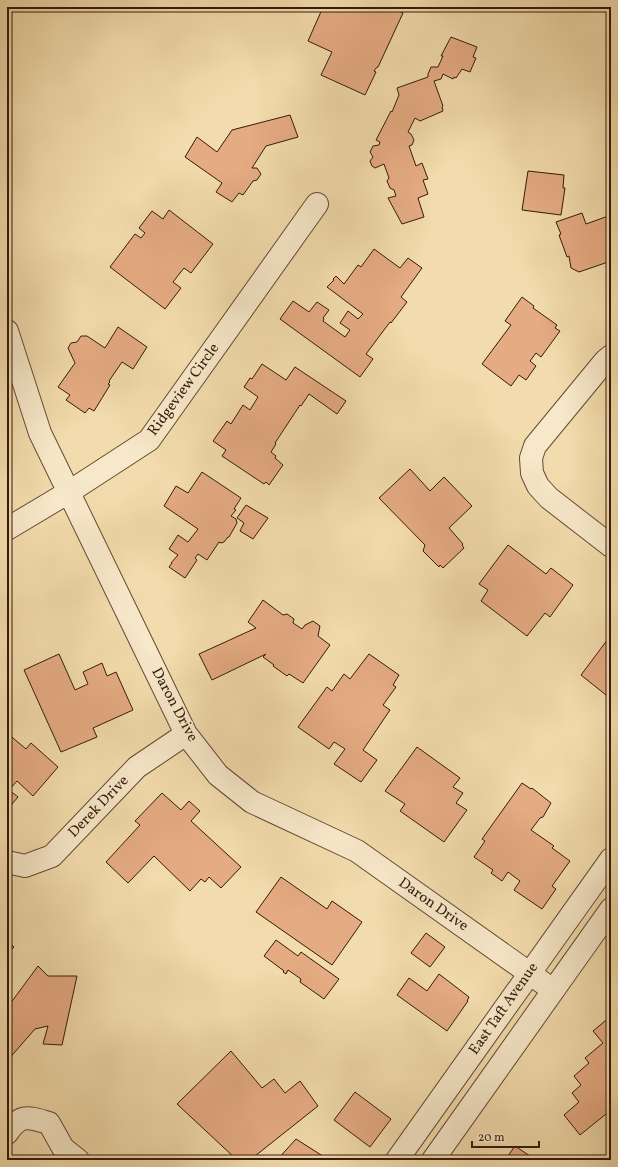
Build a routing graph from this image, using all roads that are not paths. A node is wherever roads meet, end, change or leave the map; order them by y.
1 (317, 204) dead end
2 (7, 330) edge
3 (611, 356) edge
4 (69, 492) junction
5 (7, 529) edge
6 (611, 546) edge
7 (186, 734) junction
8 (611, 859) edge
9 (7, 862) edge
10 (611, 909) edge
11 (529, 974) junction
12 (553, 990) junction
13 (7, 1133) edge
14 (78, 1160) edge
15 (397, 1160) edge
16 (433, 1160) edge

1 - 4 street, Ridgeview Circle
2 - 4 street, Daron Drive
3 - 6 street
4 - 5 street, Ridgeview Circle
4 - 7 street, Daron Drive
7 - 9 street, Derek Drive
7 - 11 street, Daron Drive
8 - 11 street, East Taft Avenue
10 - 12 street, East Taft Avenue
11 - 12 street, Daron Drive
11 - 15 street, East Taft Avenue
12 - 16 street, East Taft Avenue
13 - 14 street

